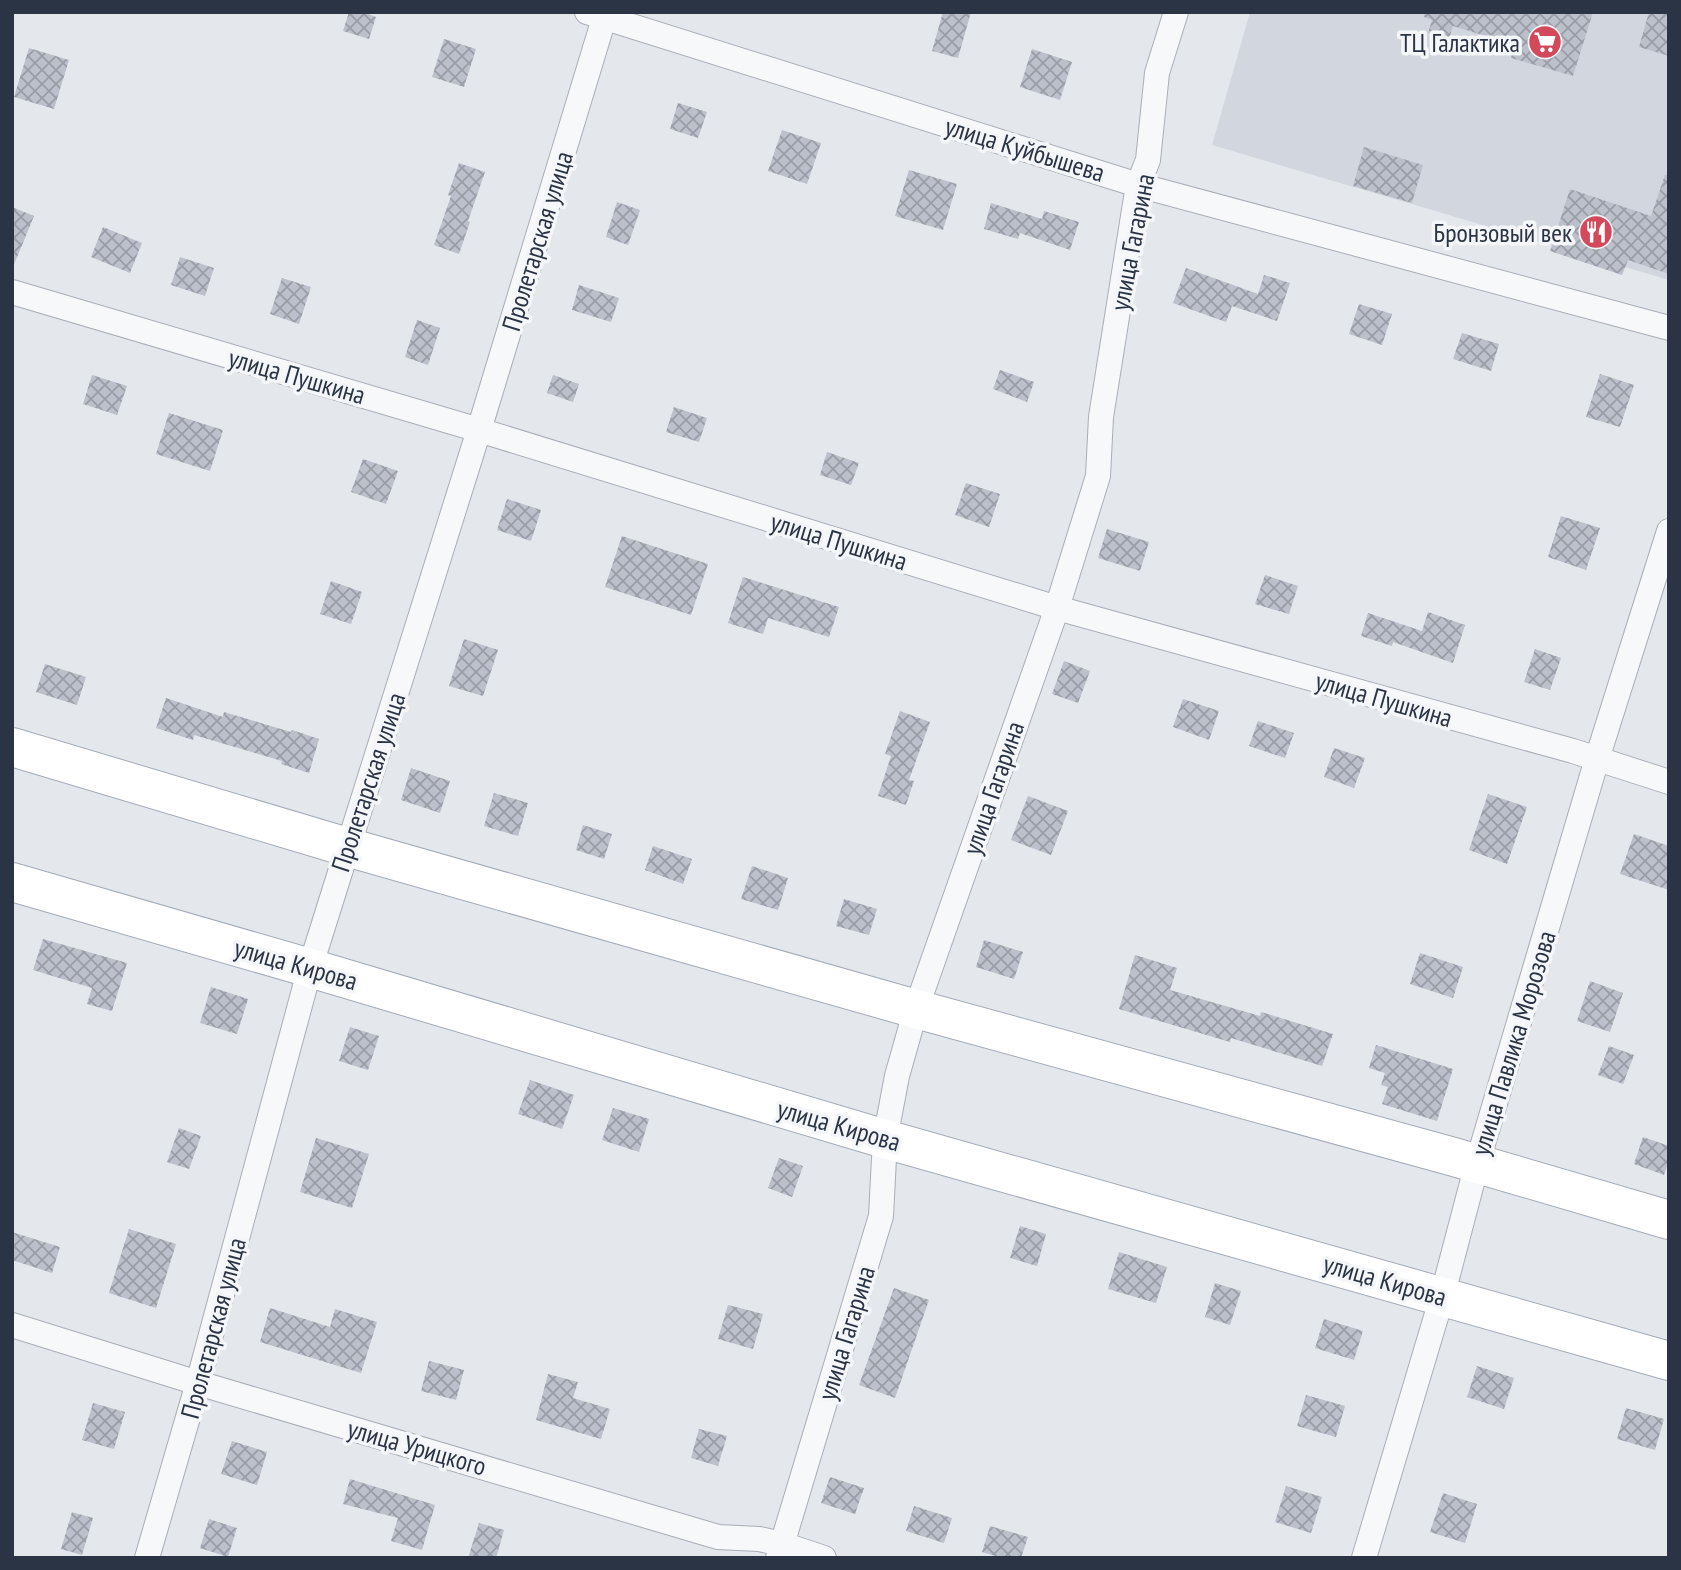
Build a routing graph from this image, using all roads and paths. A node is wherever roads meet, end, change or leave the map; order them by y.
1 (1176, 12) edge
2 (599, 14) edge
3 (1138, 185) junction
4 (12, 292) edge
5 (1669, 328) edge
6 (479, 430) junction
7 (1669, 531) edge
8 (1057, 608) junction
9 (12, 747) edge
10 (1597, 759) junction
11 (1669, 782) edge
12 (347, 847) junction
13 (12, 882) edge
14 (310, 968) junction
15 (916, 1009) junction
16 (885, 1139) junction
17 (1477, 1164) junction
18 (1669, 1220) edge
19 (1442, 1297) junction
20 (12, 1325) edge
21 (1669, 1361) edge
22 (198, 1383) junction
23 (780, 1551) edge
24 (147, 1558) edge
25 (824, 1558) edge
26 (1364, 1558) edge

1 - 3 street, улица Гагарина
2 - 3 street, улица Куйбышева
2 - 6 street, Пролетарская улица
3 - 5 street, улица Куйбышева
3 - 8 street, улица Гагарина
4 - 6 street, улица Пушкина
6 - 8 street, улица Пушкина
6 - 12 street, Пролетарская улица
7 - 10 street, улица Павлика Морозова
8 - 10 street, улица Пушкина
8 - 15 street, улица Гагарина
9 - 12 main road
10 - 11 street, улица Пушкина
10 - 17 street, улица Павлика Морозова
12 - 14 street, Пролетарская улица
12 - 15 main road
13 - 14 main road, улица Кирова
14 - 16 main road, улица Кирова
14 - 22 street, Пролетарская улица
15 - 16 street, улица Гагарина
15 - 17 main road
16 - 19 main road, улица Кирова
16 - 23 street, улица Гагарина
17 - 18 main road
17 - 19 street, улица Павлика Морозова
19 - 21 main road, улица Кирова
19 - 26 street, улица Павлика Морозова
20 - 22 street, улица Урицкого
22 - 23 street, улица Урицкого
22 - 24 street, Пролетарская улица
23 - 25 street, улица Урицкого

